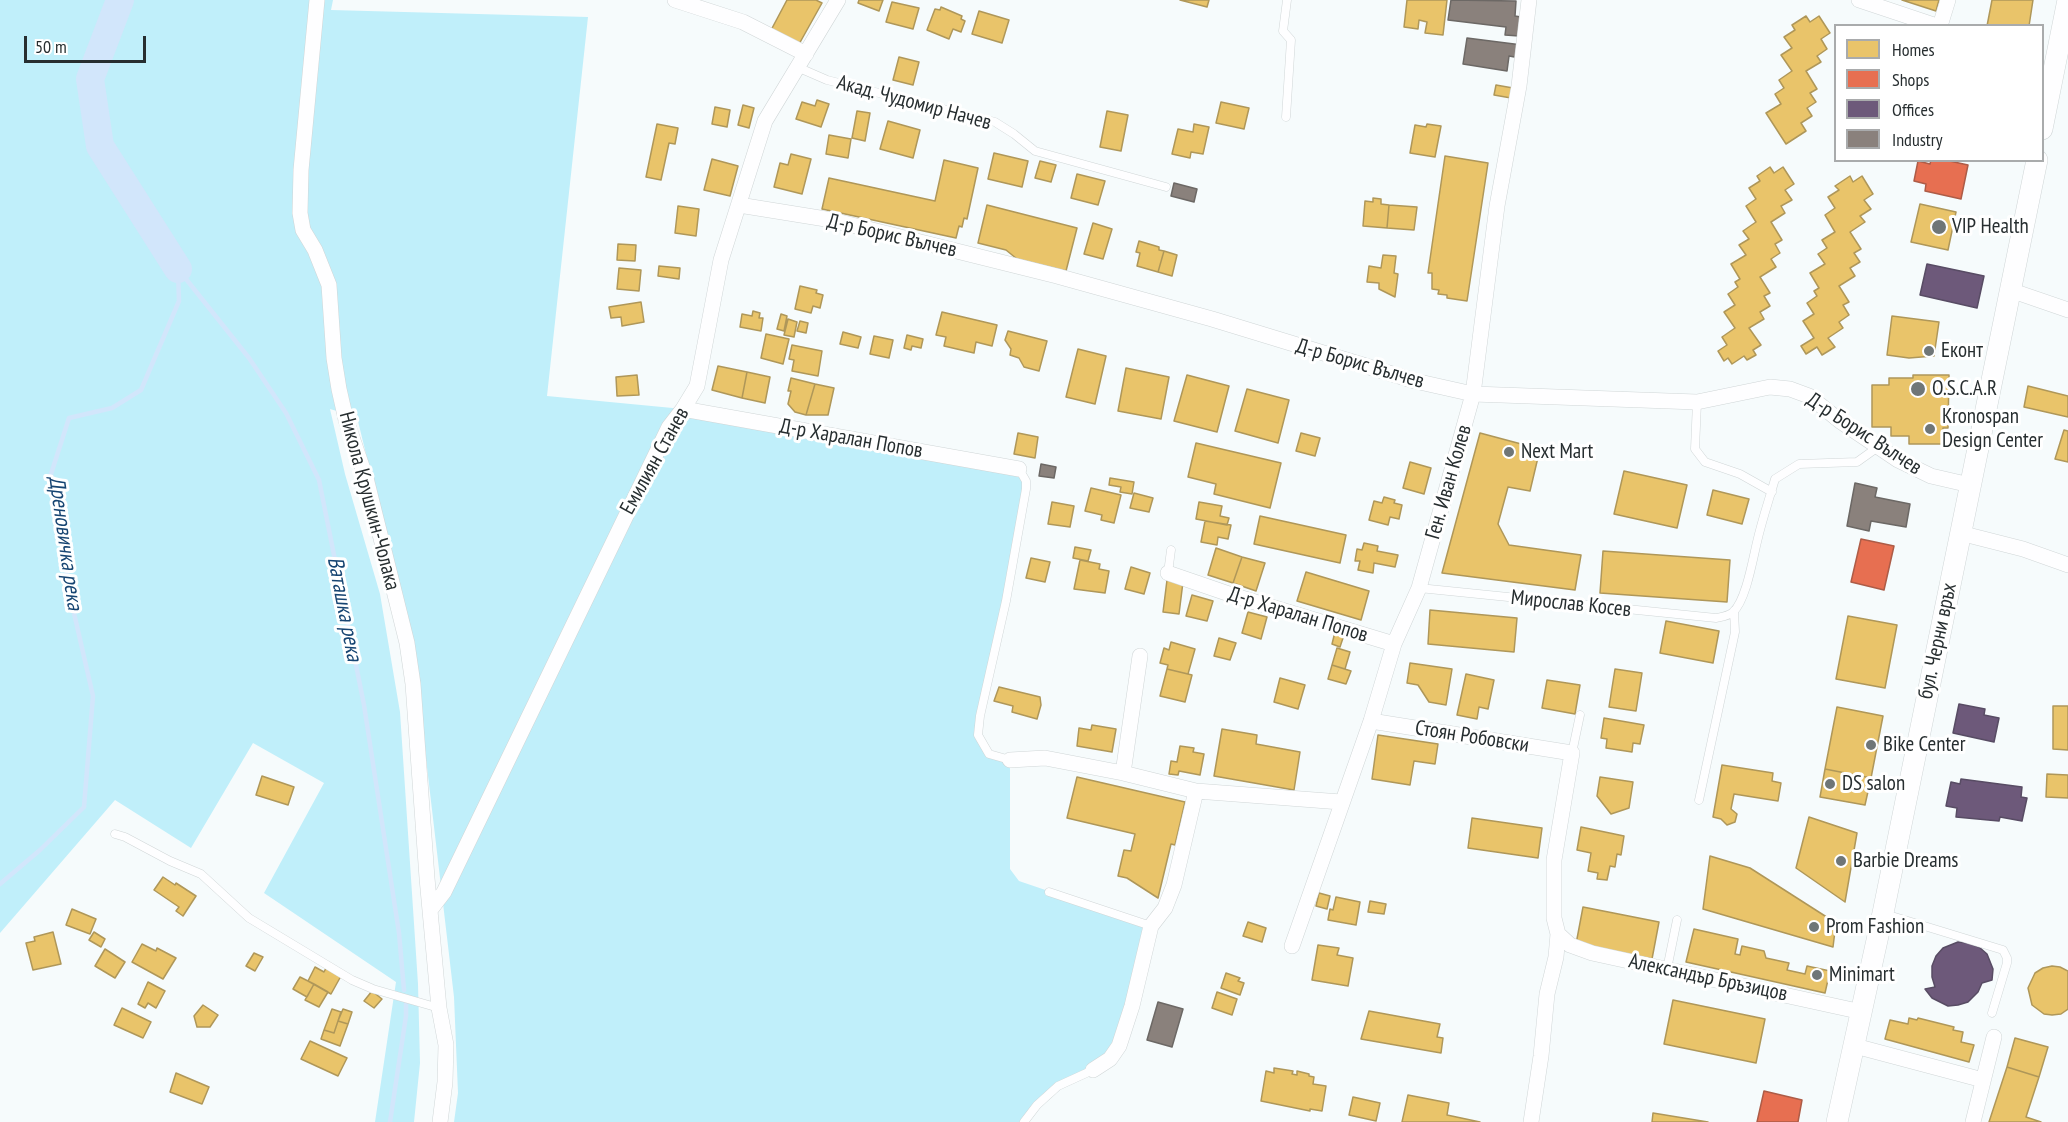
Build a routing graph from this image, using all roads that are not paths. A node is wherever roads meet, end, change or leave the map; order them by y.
1 (317, 0) edge
2 (675, 0) edge
3 (838, 0) edge
4 (1287, 0) edge
5 (1528, 0) edge
6 (1859, 0) edge
7 (1948, 0) edge
8 (2068, 0) edge
9 (1932, 24) edge
10 (1939, 24) edge
11 (806, 54) junction
12 (2048, 62) edge
13 (797, 67) junction
14 (2044, 116) edge
15 (1286, 117) dead end
16 (2037, 162) edge
17 (1166, 187) dead end
18 (739, 205) junction
19 (2010, 290) junction
20 (2068, 310) edge
21 (1473, 394) junction
22 (1697, 402) junction
23 (683, 409) junction
24 (1878, 447) junction
25 (1019, 469) joint
26 (1970, 485) junction
27 (1772, 492) junction
28 (1960, 533) junction
29 (1171, 550) dead end
30 (2068, 565) edge
31 (1168, 573) joint
32 (1419, 588) junction
33 (1734, 611) junction
34 (1394, 644) junction
35 (1140, 656) dead end
36 (1580, 715) dead end
37 (1371, 721) junction
38 (1572, 753) junction
39 (1010, 760) joint
40 (1123, 773) junction
41 (1196, 791) junction
42 (1699, 800) dead end
43 (1341, 802) junction
44 (115, 834) dead end
45 (1049, 892) dead end
46 (430, 909) junction
47 (1883, 913) junction
48 (1677, 920) dead end
49 (1151, 926) junction
50 (1558, 934) junction
51 (1292, 946) dead end
52 (1667, 969) junction
53 (439, 1008) junction
54 (1862, 1012) junction
55 (1992, 1013) dead end
56 (1994, 1037) dead end
57 (1855, 1046) junction
58 (1093, 1070) joint
59 (1983, 1080) junction
60 (440, 1122) edge
61 (1024, 1122) edge
62 (1531, 1122) edge
63 (1837, 1122) edge
64 (1973, 1122) edge

1 - 46 street, Никола Крушкин-Чолака
2 - 11 street
3 - 11 street, Емилиян Станев
4 - 15 lane
5 - 21 street, Ген. Иван Колев
6 - 9 street
7 - 10 street
8 - 12 main road
11 - 13 street, Емилиян Станев
12 - 14 main road
13 - 17 lane, Акад. Чудомир Начев
13 - 18 street, Емилиян Станев
16 - 19 main road, бул. Черни връх
18 - 21 street, Д-р Борис Вълчев
18 - 23 street, Емилиян Станев
19 - 20 street
19 - 26 main road, бул. Черни връх
21 - 22 street, Д-р Борис Вълчев
21 - 32 street, Ген. Иван Колев
22 - 24 street, Д-р Борис Вълчев
22 - 27 lane
23 - 25 street, Д-р Харалан Попов
23 - 46 street, Емилиян Станев
24 - 26 street, Д-р Борис Вълчев
24 - 27 lane
25 - 39 lane
26 - 28 main road, бул. Черни връх
27 - 33 lane
28 - 30 street
28 - 47 main road, бул. Черни връх
29 - 31 lane
31 - 34 street, Д-р Харалан Попов
32 - 33 lane, Мирослав Косев
32 - 34 street, Ген. Иван Колев
33 - 42 lane
34 - 37 street, Ген. Иван Колев
35 - 40 street
36 - 38 lane
37 - 38 street, Стоян Робовски
37 - 43 street, Ген. Иван Колев
38 - 50 street
39 - 40 street
40 - 41 street
41 - 43 street
41 - 49 street
43 - 51 street, Ген. Иван Колев
44 - 53 lane
45 - 49 lane
46 - 53 street, Никола Крушкин-Чолака
47 - 54 main road, бул. Черни връх
47 - 55 lane
48 - 52 lane
49 - 58 street
50 - 52 street, Александър Бръзицов
50 - 62 street
52 - 54 street, Александър Бръзицов
53 - 60 street, Никола Крушкин-Чолака
54 - 57 main road, бул. Черни връх
56 - 59 street
57 - 59 street
57 - 63 main road, бул. Черни връх
58 - 61 lane
59 - 64 street

